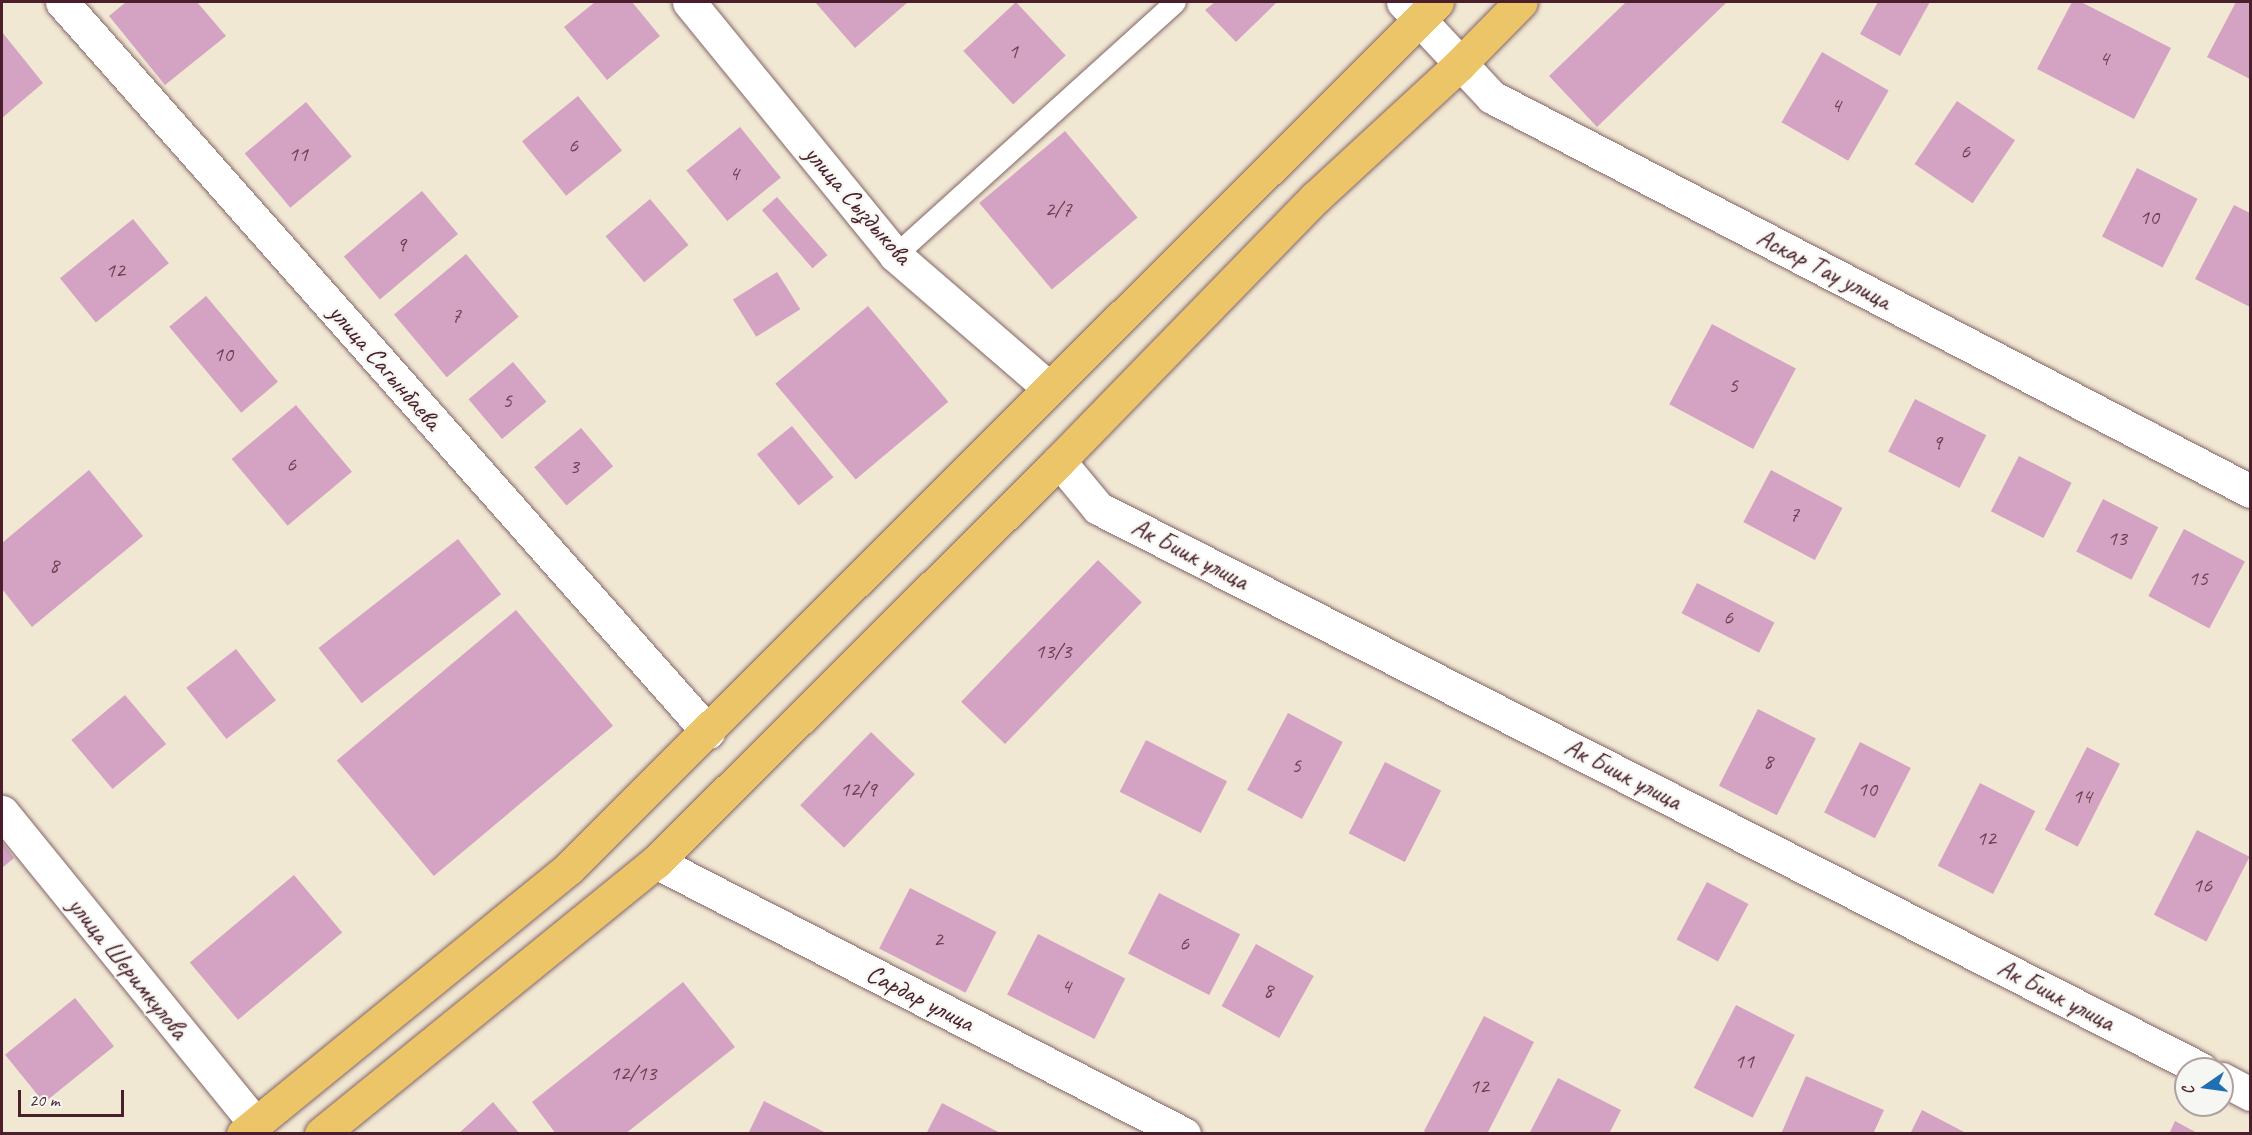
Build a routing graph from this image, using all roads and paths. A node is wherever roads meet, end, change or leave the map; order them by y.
1 (62, 2) edge
2 (689, 2) edge
3 (1175, 2) edge
4 (1521, 2) edge
5 (1420, 7) edge
6 (1459, 65) junction
7 (895, 255) junction
8 (1049, 388) junction
9 (1059, 461) junction
10 (2250, 491) edge
11 (708, 732) junction
12 (2, 812) edge
13 (656, 862) junction
14 (2177, 1057) edge
15 (2234, 1086) edge
16 (2250, 1094) edge
17 (249, 1128) edge
18 (321, 1134) edge
19 (1184, 1134) edge

1 - 11 street, улица Сагынбаева
2 - 7 street, улица Сыздыкова
3 - 7 lane
4 - 6 highway
5 - 6 street, Аскар Тау улица
5 - 8 highway
6 - 9 highway
6 - 10 street, Аскар Тау улица
7 - 8 street, улица Сыздыкова
8 - 11 highway
9 - 13 highway
9 - 14 street, Ак Биик улица
11 - 17 highway
12 - 17 street, улица Шеримкулова
13 - 18 highway
13 - 19 street, Сардар улица
15 - 16 street

